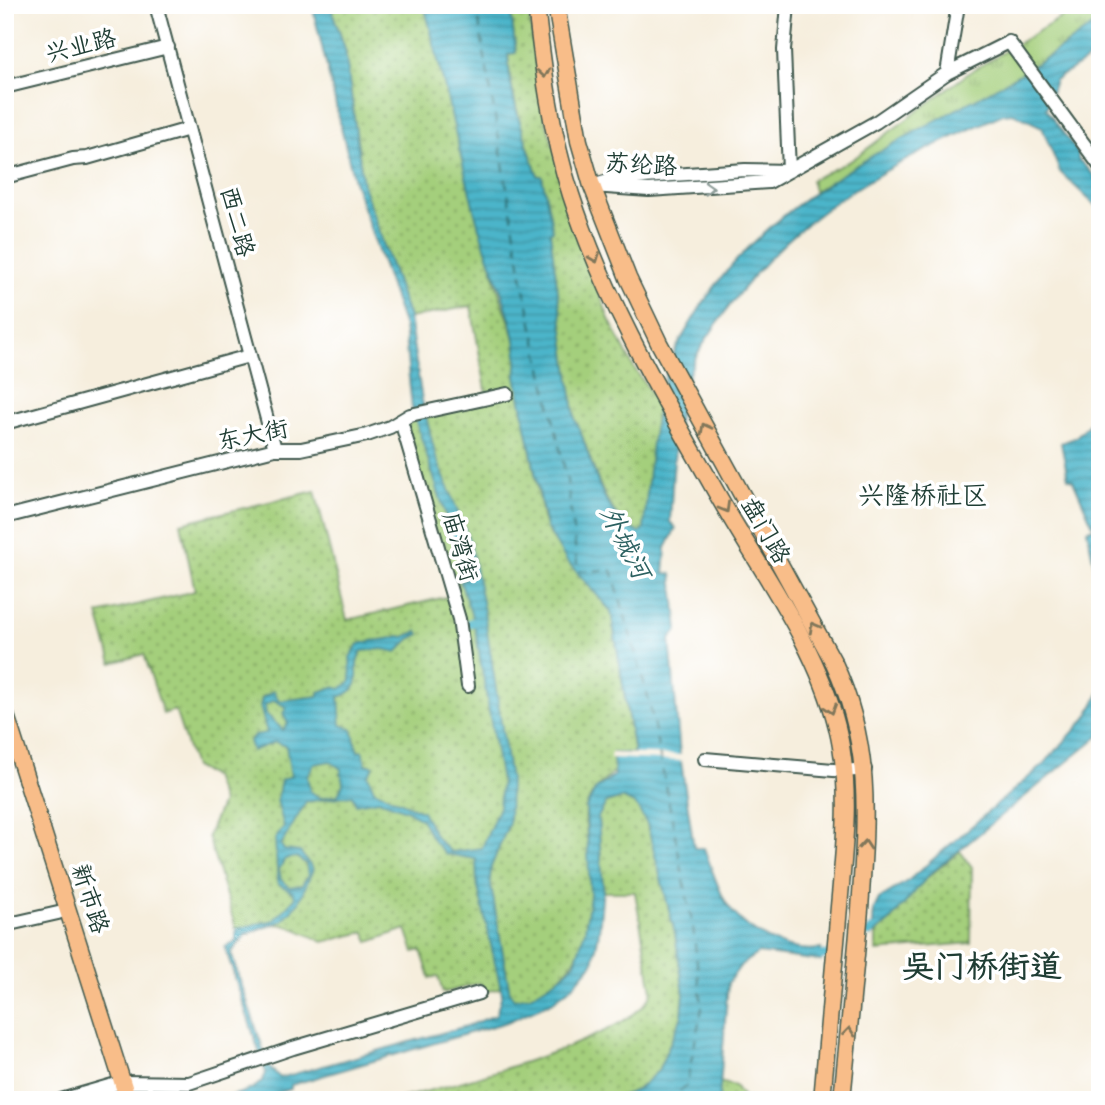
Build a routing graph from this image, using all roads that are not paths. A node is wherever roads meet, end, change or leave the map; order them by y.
1 (156, 5) edge
2 (536, 5) edge
3 (556, 5) edge
4 (788, 5) edge
5 (958, 5) edge
6 (168, 47) junction
7 (947, 73) junction
8 (5, 87) edge
9 (189, 129) junction
10 (1100, 166) edge
11 (789, 171) junction
12 (5, 177) edge
13 (592, 186) junction
14 (571, 194) junction
15 (249, 356) junction
16 (507, 394) dead end
17 (405, 418) junction
18 (5, 423) edge
19 (275, 449) junction
20 (5, 517) edge
21 (468, 687) dead end
22 (5, 712) edge
23 (5, 748) edge
24 (705, 759) dead end
25 (865, 769) junction
26 (845, 771) junction
27 (58, 913) junction
28 (5, 925) edge
29 (479, 993) dead end
30 (118, 1089) edge
31 (75, 1098) edge
32 (61, 1100) edge
33 (128, 1100) edge
34 (822, 1100) edge
35 (842, 1100) edge

1 - 6 street, 西二路
2 -> 14 main road, 盘门路
3 - 13 main road, 盘门路
4 - 11 street
5 - 7 street
6 - 8 street, 兴业路
6 - 9 street, 西二路
7 - 10 street
7 - 11 street
9 - 12 street
9 - 15 street, 西二路
11 - 13 street, 苏纶路
13 - 14 main road
25 -> 13 main road, 盘门路
14 -> 26 main road, 盘门路
15 - 18 street
15 - 19 street, 西二路
16 - 17 street, 东大街
17 - 19 street, 东大街
17 - 21 street, 庙湾街
19 - 20 street, 东大街
22 - 30 main road, 新市路
23 - 27 main road, 新市路
24 - 26 street
25 - 26 street
35 -> 25 main road, 盘门路
26 - 34 main road, 盘门路
27 - 28 street
27 - 30 main road, 新市路
29 - 30 street
30 - 31 street
30 - 33 main road, 新市路
31 - 32 street

